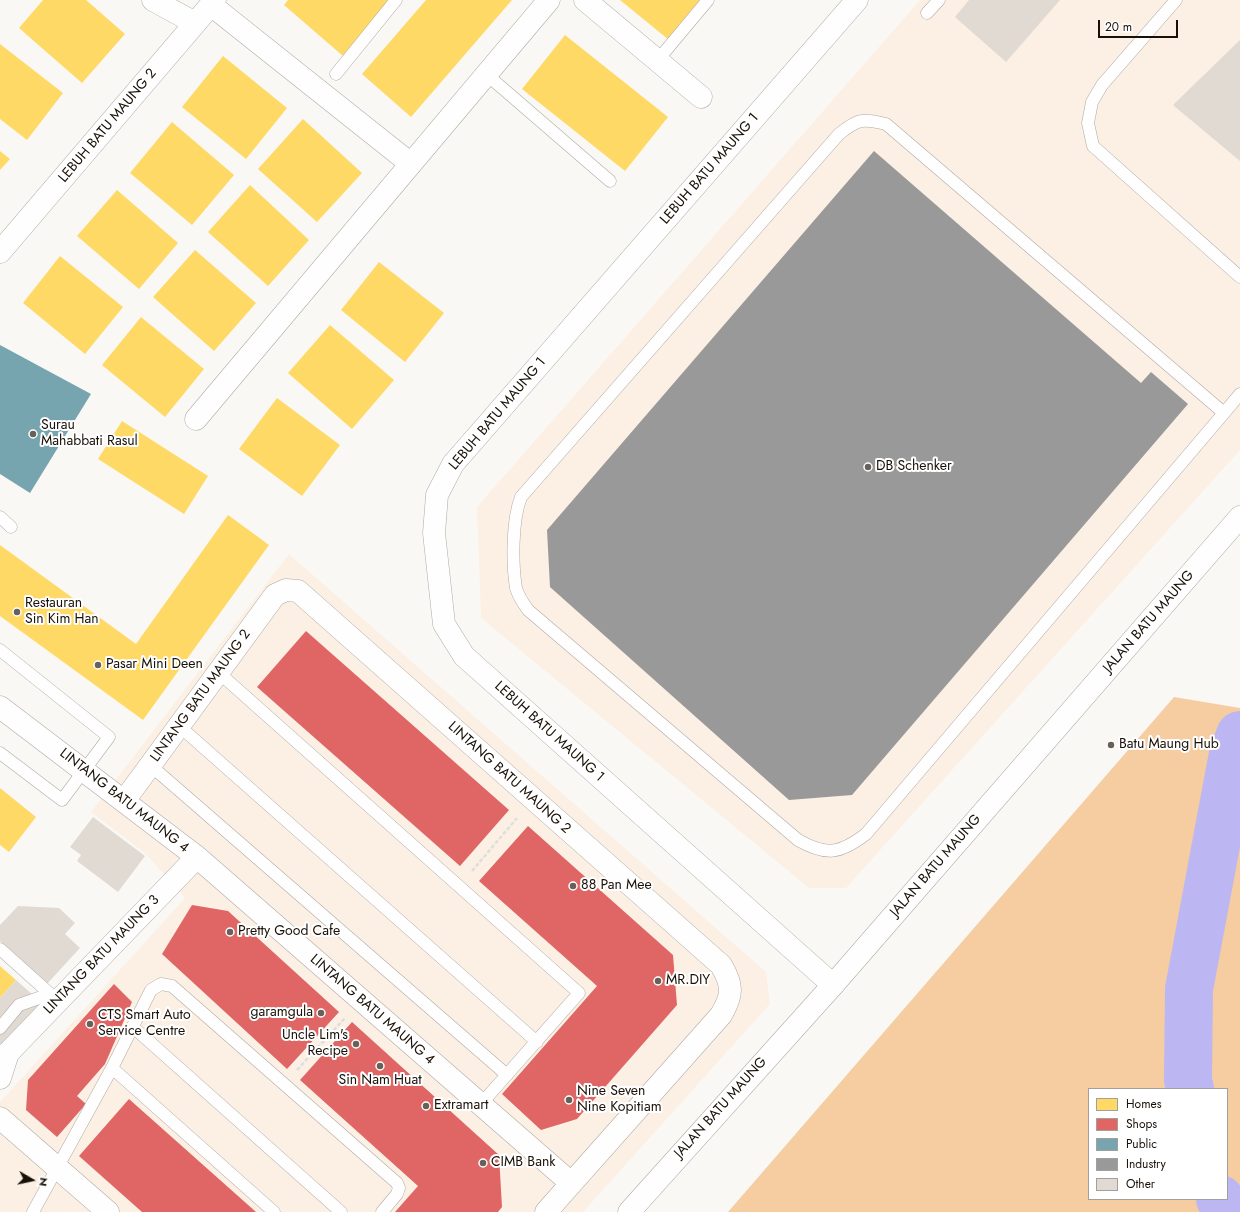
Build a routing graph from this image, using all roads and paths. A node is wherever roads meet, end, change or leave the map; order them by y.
1 (153, 0) edge
2 (396, 0) edge
3 (548, 0) edge
4 (585, 0) edge
5 (708, 0) edge
6 (857, 0) edge
7 (939, 0) edge
8 (1176, 0) edge
9 (213, 2) edge
10 (927, 13) dead end
11 (195, 24) junction
12 (657, 61) junction
13 (336, 74) dead end
14 (486, 74) junction
15 (702, 97) dead end
16 (411, 164) junction
17 (610, 181) dead end
18 (0, 252) edge
19 (1240, 277) edge
20 (1240, 394) edge
21 (1224, 413) junction
22 (196, 419) dead end
23 (0, 517) edge
24 (1240, 517) edge
25 (11, 527) dead end
26 (0, 650) edge
27 (218, 672) junction
28 (0, 707) edge
29 (178, 725) junction
30 (0, 753) edge
31 (150, 765) junction
32 (84, 770) junction
33 (533, 799) junction
34 (124, 801) junction
35 (197, 857) junction
36 (459, 886) junction
37 (0, 949) edge
38 (833, 985) junction
39 (54, 997) junction
40 (361, 1000) junction
41 (133, 1027) junction
42 (0, 1028) edge
43 (537, 1042) junction
44 (4, 1055) edge
45 (112, 1068) junction
46 (507, 1075) junction
47 (0, 1078) edge
48 (284, 1084) junction
49 (481, 1104) junction
50 (0, 1105) edge
51 (4, 1122) edge
52 (58, 1168) junction
53 (571, 1183) junction
54 (33, 1212) edge
55 (108, 1212) edge
56 (274, 1212) edge
57 (341, 1212) edge
58 (382, 1212) edge
59 (546, 1212) edge
60 (629, 1212) edge

1 - 11 street
2 - 13 lane
3 - 14 street
4 - 12 street
5 - 12 lane
6 - 38 street, LEBUH BATU MAUNG 1
7 - 10 lane
8 - 19 lane
9 - 11 street, LEBUH BATU MAUNG 2
9 - 16 street
11 - 18 street, LEBUH BATU MAUNG 2
12 - 15 street
14 - 16 street
14 - 17 lane
16 - 22 street
20 - 21 lane
21 - 21 lane
23 - 25 lane
24 - 38 street, JALAN BATU MAUNG
26 - 32 lane
27 - 29 street, LINTANG BATU MAUNG 2
27 - 33 street, LINTANG BATU MAUNG 2
27 - 36 lane
28 - 32 street, LINTANG BATU MAUNG 4
29 - 31 street, LINTANG BATU MAUNG 2
29 - 43 lane
30 - 32 lane
31 - 34 street, LINTANG BATU MAUNG 2
31 - 46 lane
32 - 34 street, LINTANG BATU MAUNG 4
33 - 36 path
33 - 53 street, LINTANG BATU MAUNG 2
34 - 35 street, LINTANG BATU MAUNG 4
35 - 39 street, LINTANG BATU MAUNG 3
35 - 40 street, LINTANG BATU MAUNG 4
36 - 43 lane
37 - 39 lane
38 - 60 street, JALAN BATU MAUNG
39 - 42 lane
39 - 44 street, LINTANG BATU MAUNG 3
40 - 48 path
40 - 49 street, LINTANG BATU MAUNG 4
41 - 45 lane
41 - 48 lane
41 - 57 lane
43 - 46 lane
44 - 47 street, LINTANG BATU MAUNG 3
45 - 52 lane
45 - 56 lane
46 - 49 lane
48 - 58 lane
49 - 53 street, LINTANG BATU MAUNG 4
50 - 51 street
51 - 52 street
52 - 54 lane
52 - 55 street
53 - 59 street, LINTANG BATU MAUNG 2

